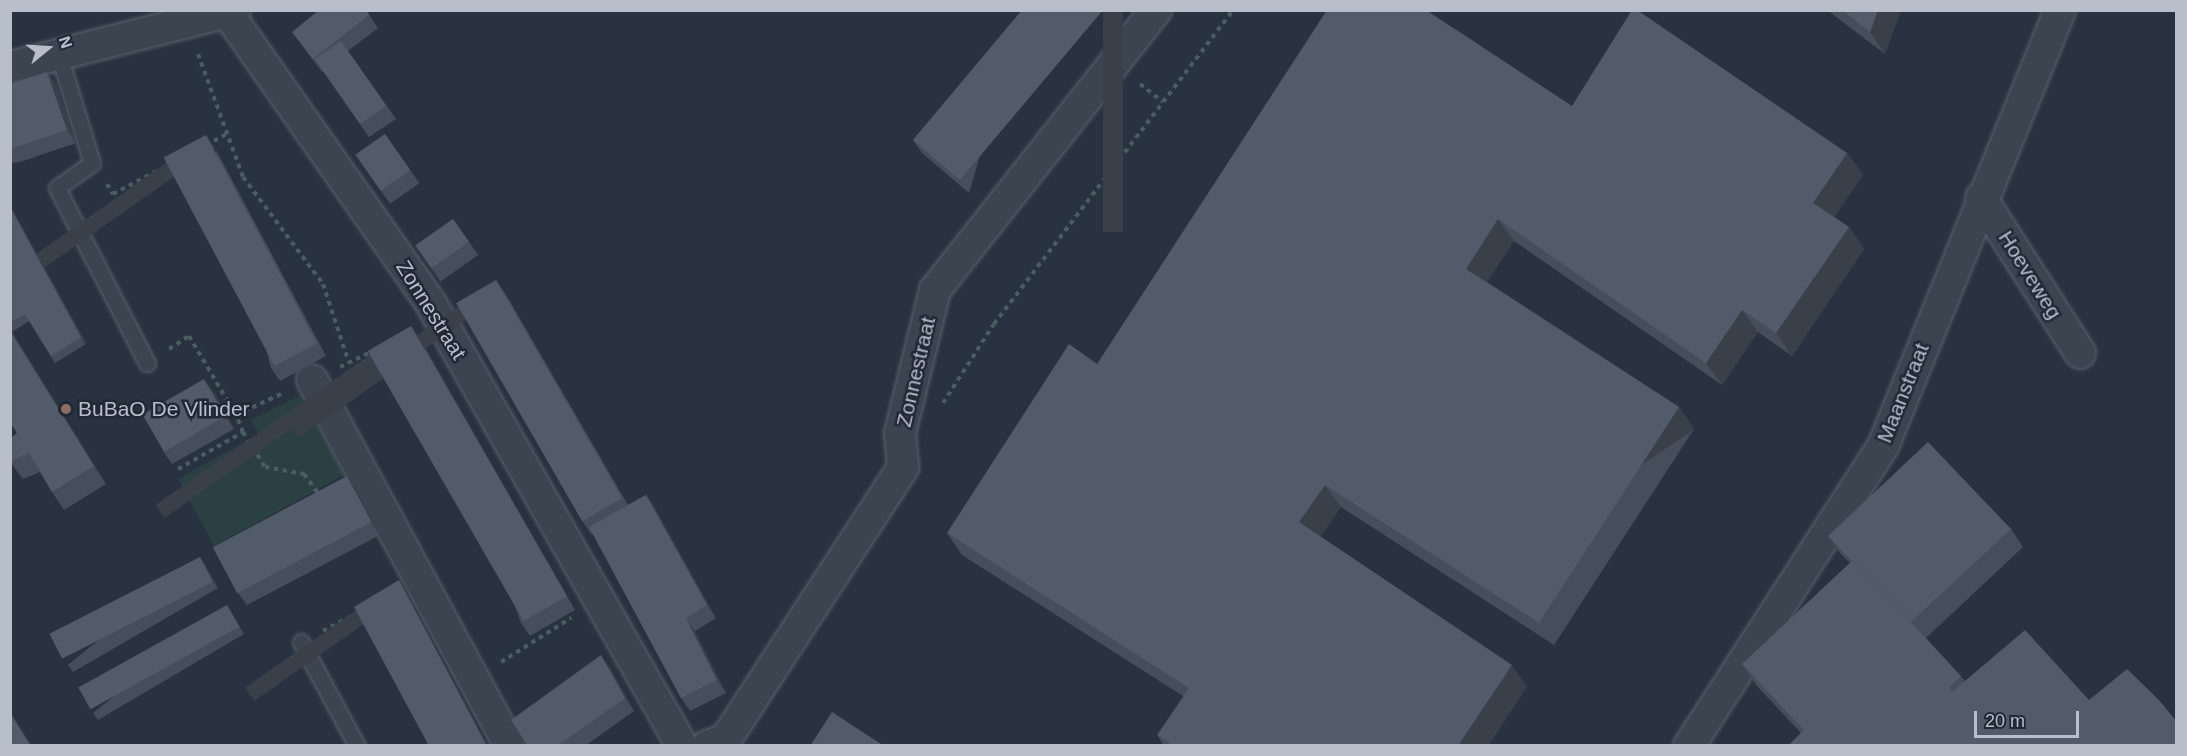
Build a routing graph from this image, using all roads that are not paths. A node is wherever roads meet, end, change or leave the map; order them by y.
1 (1156, 10) edge
2 (2060, 10) edge
3 (232, 13) edge
4 (59, 55) junction
5 (10, 67) edge
6 (1981, 198) junction
7 (2080, 353) dead end
8 (147, 363) road end
9 (312, 380) dead end
10 (301, 642) road end
11 (357, 746) edge
12 (510, 746) edge
13 (682, 746) edge
14 (707, 746) edge
15 (1689, 746) edge

1 - 14 street, Zonnestraat
2 - 6 street, Maanstraat
3 - 4 street
3 - 13 street, Zonnestraat
4 - 5 street
4 - 8 lane
6 - 7 street, Hoeveweg
6 - 15 street, Maanstraat
9 - 12 street
10 - 11 lane

